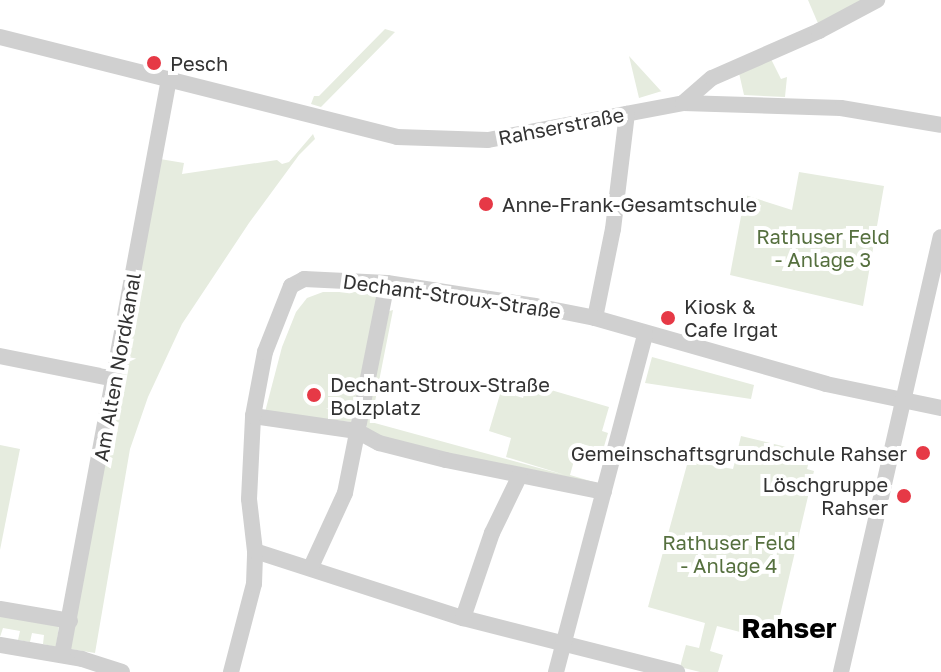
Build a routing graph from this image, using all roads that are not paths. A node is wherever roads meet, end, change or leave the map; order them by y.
1 (877, 0) edge
2 (0, 37) edge
3 (169, 79) junction
4 (683, 103) junction
5 (627, 114) junction
6 (941, 125) edge
7 (941, 237) edge
8 (387, 283) junction
9 (595, 318) junction
10 (645, 335) junction
11 (0, 356) edge
12 (115, 379) junction
13 (904, 398) junction
14 (941, 408) edge
15 (253, 416) junction
16 (357, 431) junction
17 (520, 475) junction
18 (604, 492) junction
19 (255, 551) junction
20 (311, 567) junction
21 (0, 609) edge
22 (463, 618) junction
23 (70, 621) junction
24 (0, 645) edge
25 (563, 646) junction
26 (62, 655) junction
27 (103, 668) edge
28 (122, 672) edge
29 (231, 672) edge
30 (556, 672) edge
31 (677, 672) edge
32 (841, 672) edge

1 - 4 street
2 - 3 street, Rahserstraße
3 - 5 street, Rahserstraße
3 - 12 street, Am Alten Nordkanal
4 - 5 street, Rahserstraße
4 - 6 street, Rahserstraße
5 - 9 street
7 - 13 street
8 - 9 street, Dechant-Stroux-Straße
8 - 15 street, Dechant-Stroux-Straße
8 - 16 street
9 - 10 street, Dechant-Stroux-Straße
10 - 13 street, Dechant-Stroux-Straße
10 - 18 street
11 - 12 street
12 - 23 street, Am Alten Nordkanal
13 - 14 street, Dechant-Stroux-Straße
13 - 32 street
15 - 16 street
15 - 19 street, Dechant-Stroux-Straße
16 - 17 street
16 - 20 street
17 - 18 street
17 - 22 street
18 - 25 street
19 - 20 street
19 - 29 street, Dechant-Stroux-Straße
20 - 22 street
21 - 23 street
22 - 25 street
23 - 26 street, Am Alten Nordkanal
24 - 26 street
25 - 30 street
25 - 31 street
26 - 27 street
27 - 28 street

